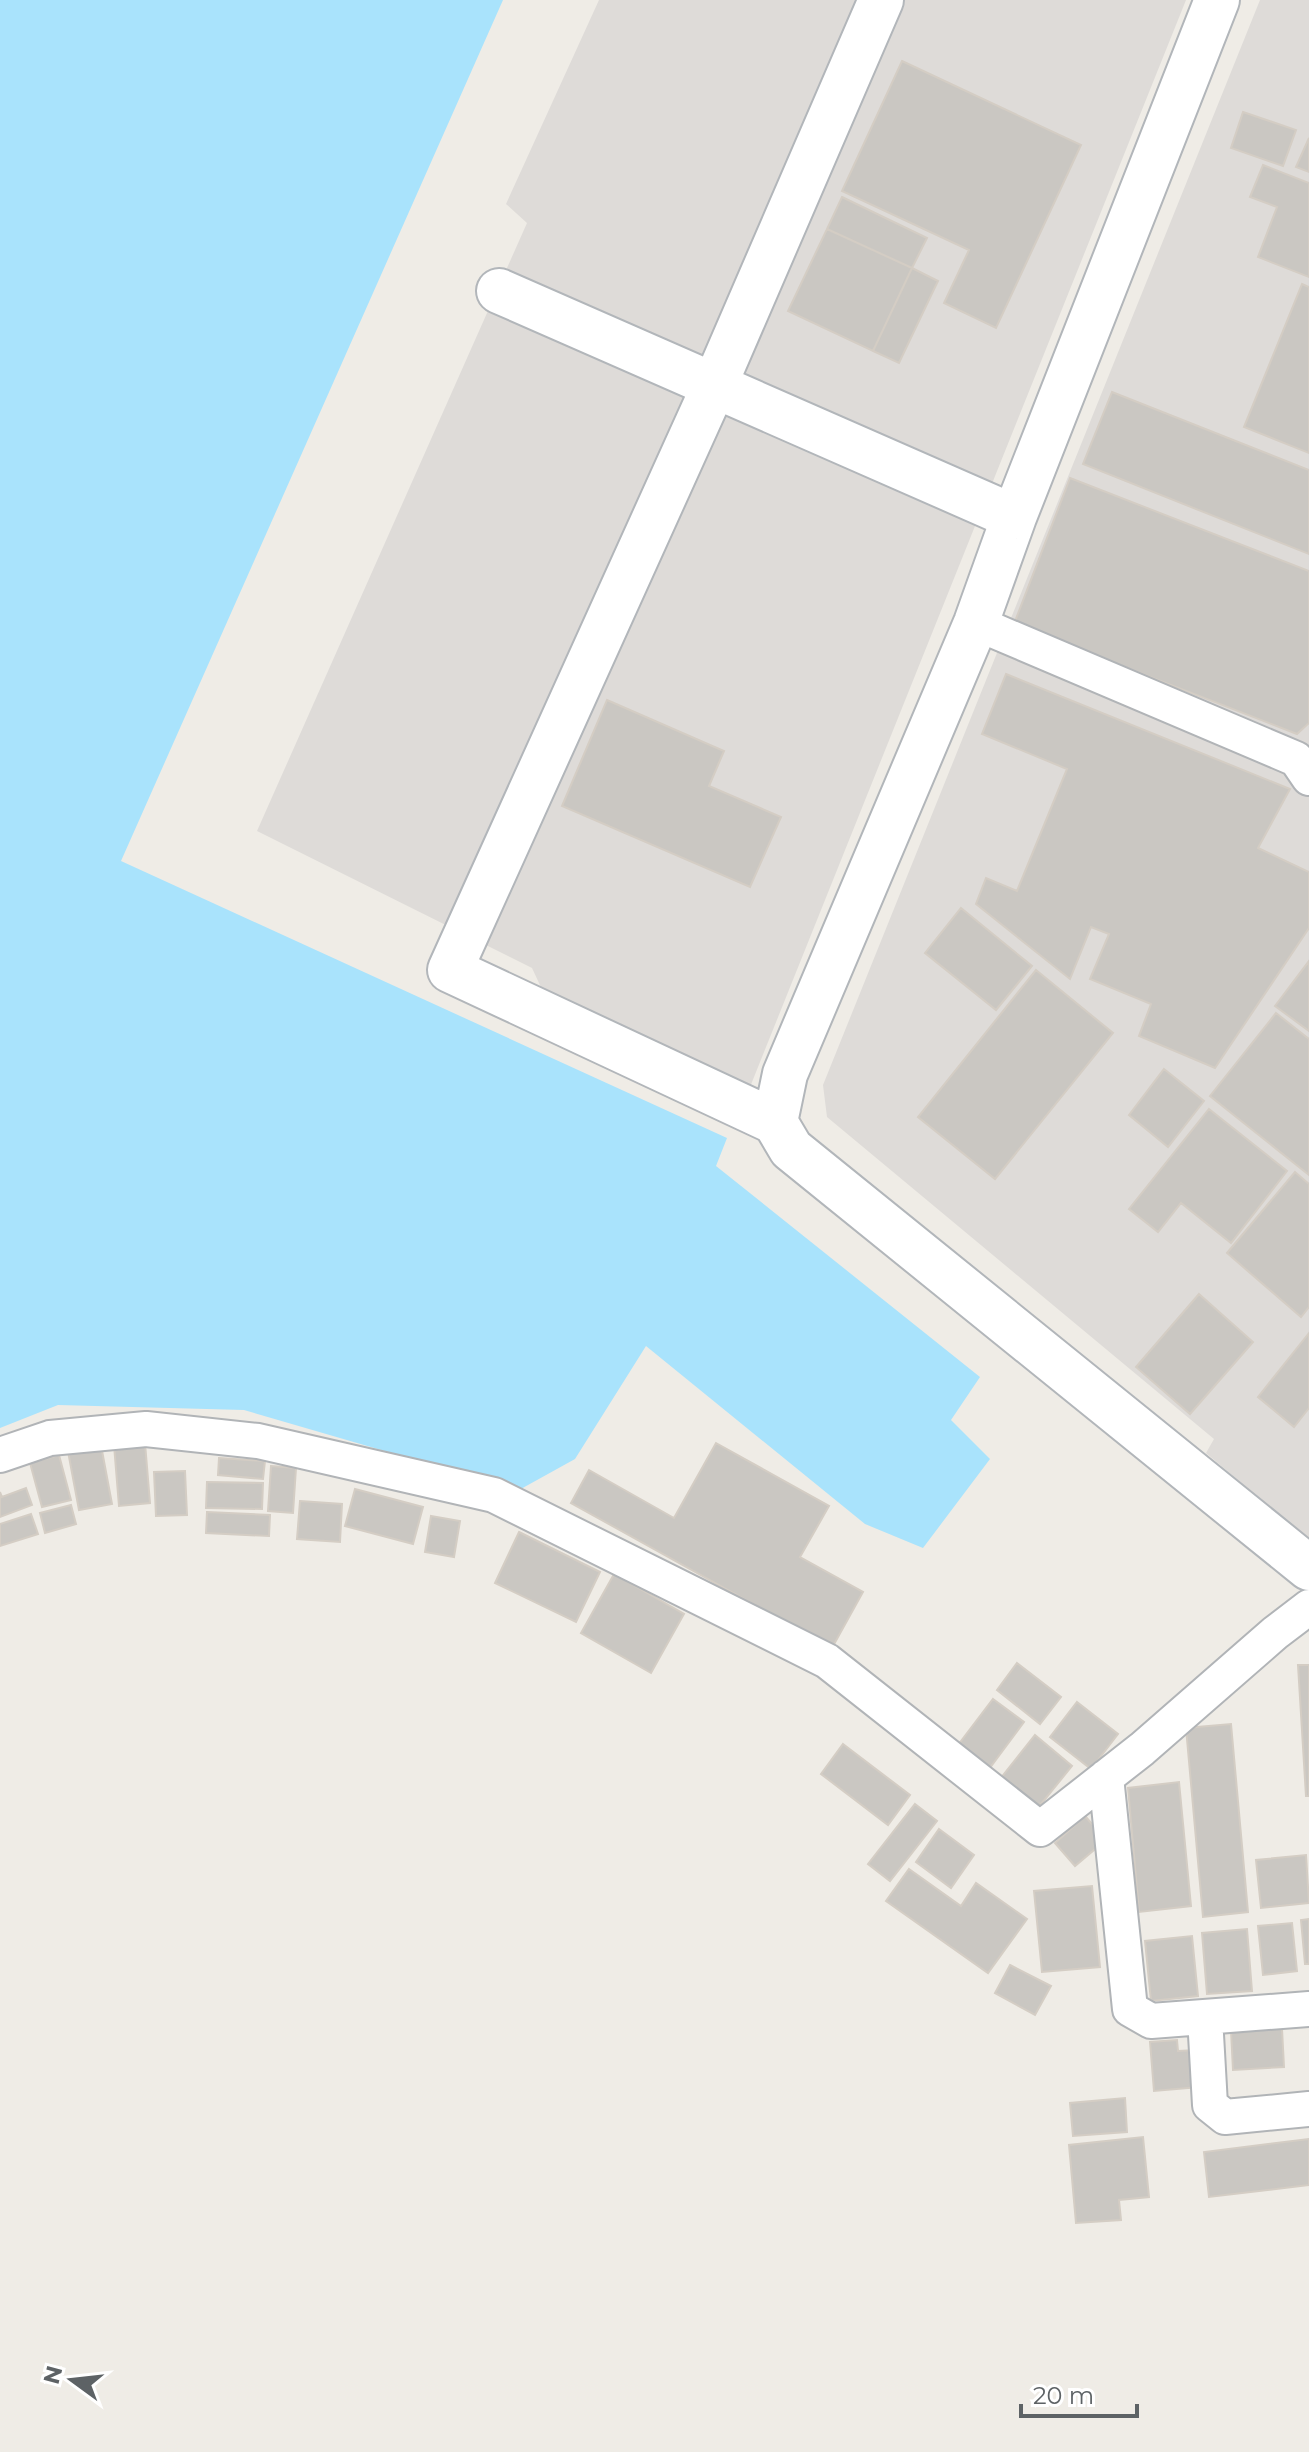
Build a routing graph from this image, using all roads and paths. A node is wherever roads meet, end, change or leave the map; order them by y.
1 (881, 0) edge
2 (1217, 0) edge
3 (499, 291) dead end
4 (715, 384) junction
5 (1014, 517) junction
6 (976, 623) junction
7 (1309, 778) edge
8 (775, 1122) junction
9 (0, 1455) edge
10 (1309, 1568) edge
11 (1309, 1607) edge
12 (1106, 1777) junction
13 (1309, 2009) edge
14 (1205, 2017) junction
15 (1309, 2109) edge

1 - 4 street
2 - 5 street
3 - 4 street
4 - 5 street
4 - 8 street
5 - 6 street
6 - 7 street
6 - 8 street
8 - 10 street
9 - 12 street
11 - 12 street
12 - 14 street
13 - 14 street
14 - 15 street

